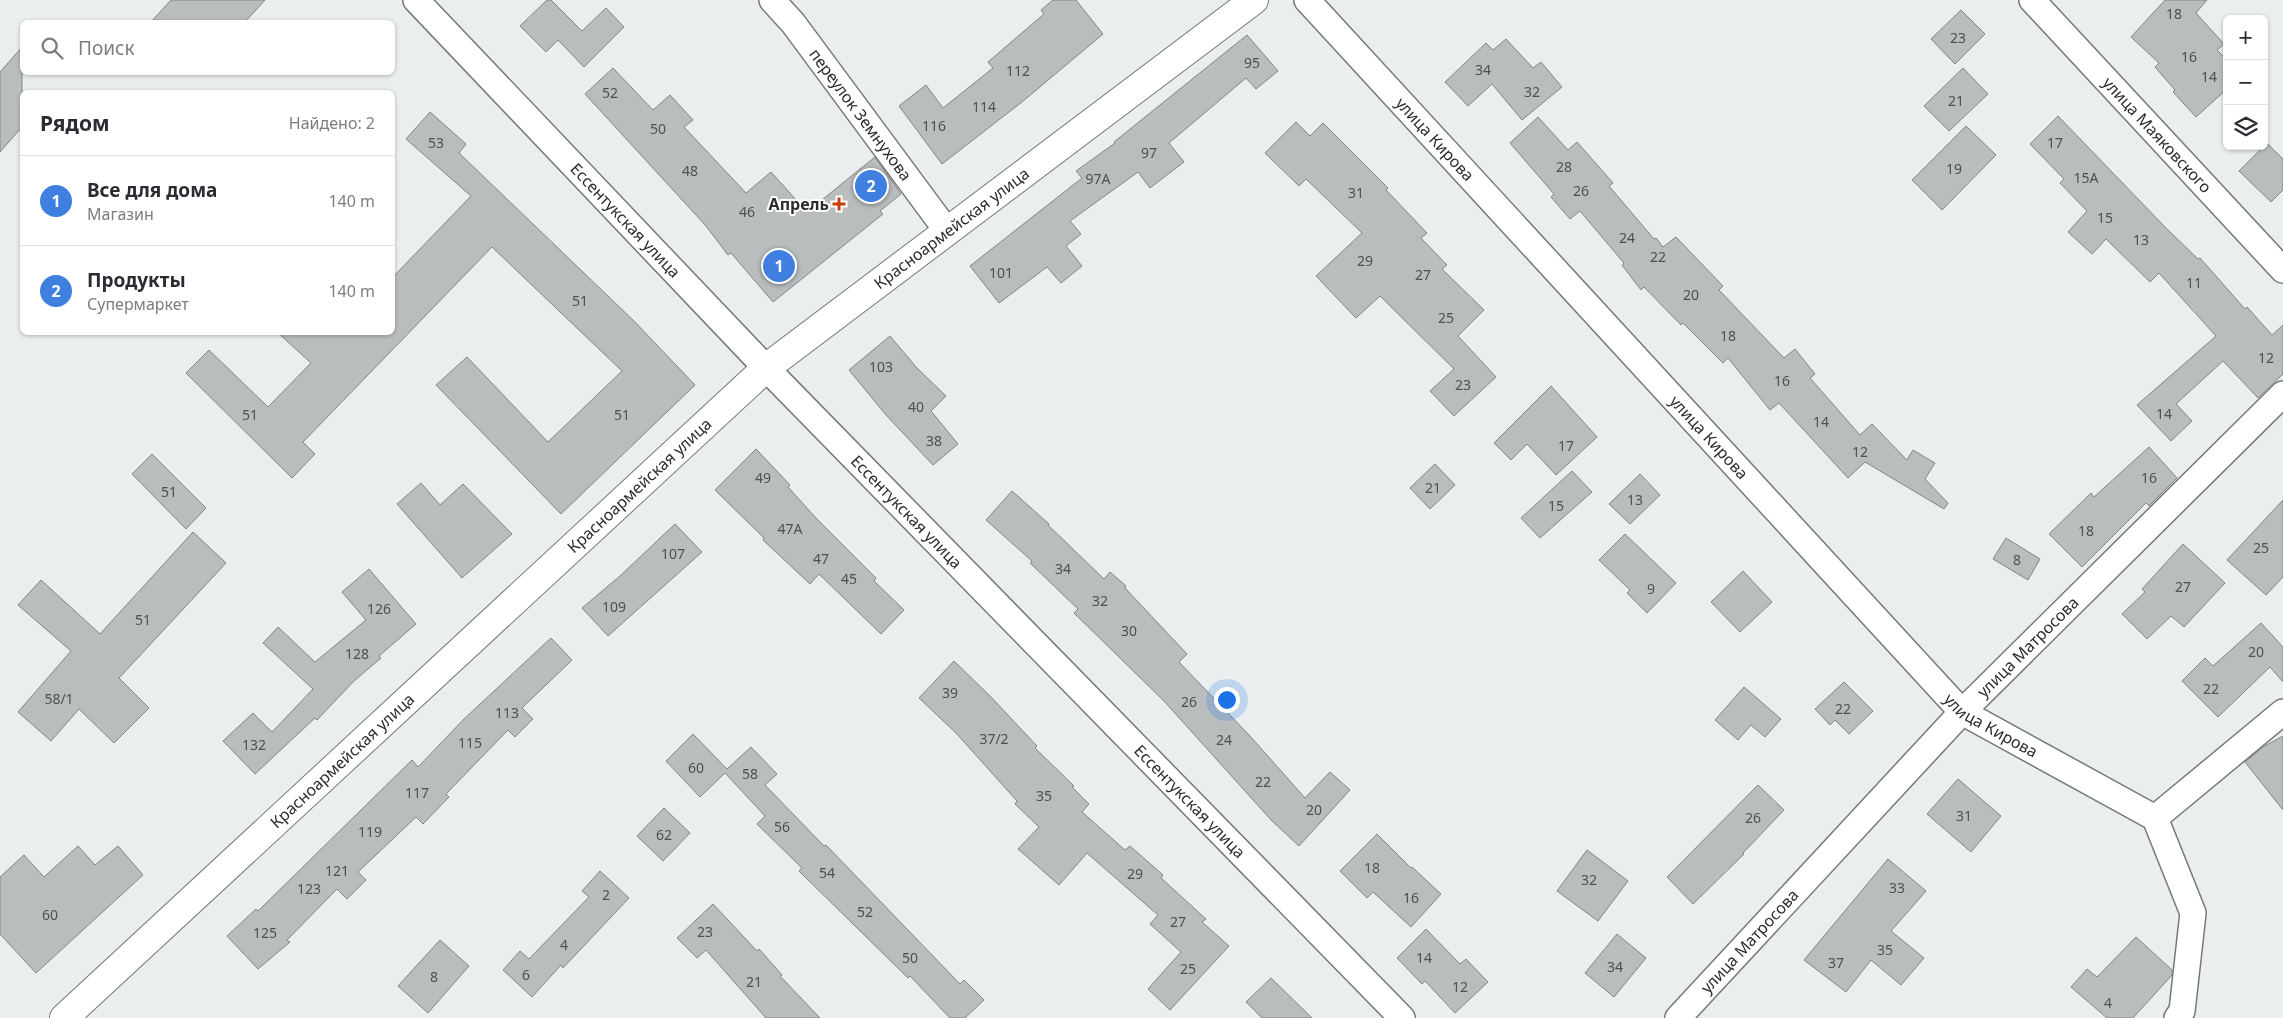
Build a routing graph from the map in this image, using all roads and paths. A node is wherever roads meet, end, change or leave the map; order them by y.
1 (416, 0) edge
2 (772, 0) edge
3 (1254, 0) edge
4 (1307, 0) edge
5 (2032, 0) edge
6 (947, 231) junction
7 (2283, 270) edge
8 (766, 368) junction
9 (2283, 394) edge
10 (1962, 712) junction
11 (2283, 712) edge
12 (2156, 818) junction
13 (64, 1018) edge
14 (1402, 1018) edge
15 (1678, 1018) edge
16 (2177, 1018) edge

1 - 8 street, Ессентукская улица
2 - 6 street, переулок Земнухова
3 - 6 street, Красноармейская улица
4 - 10 street, улица Кирова
5 - 7 street, улица Маяковского
6 - 8 street, Красноармейская улица
8 - 13 street, Красноармейская улица
8 - 14 street, Ессентукская улица
9 - 10 street, улица Матросова
10 - 12 street, улица Кирова
10 - 15 street, улица Матросова
11 - 12 street
12 - 16 street

